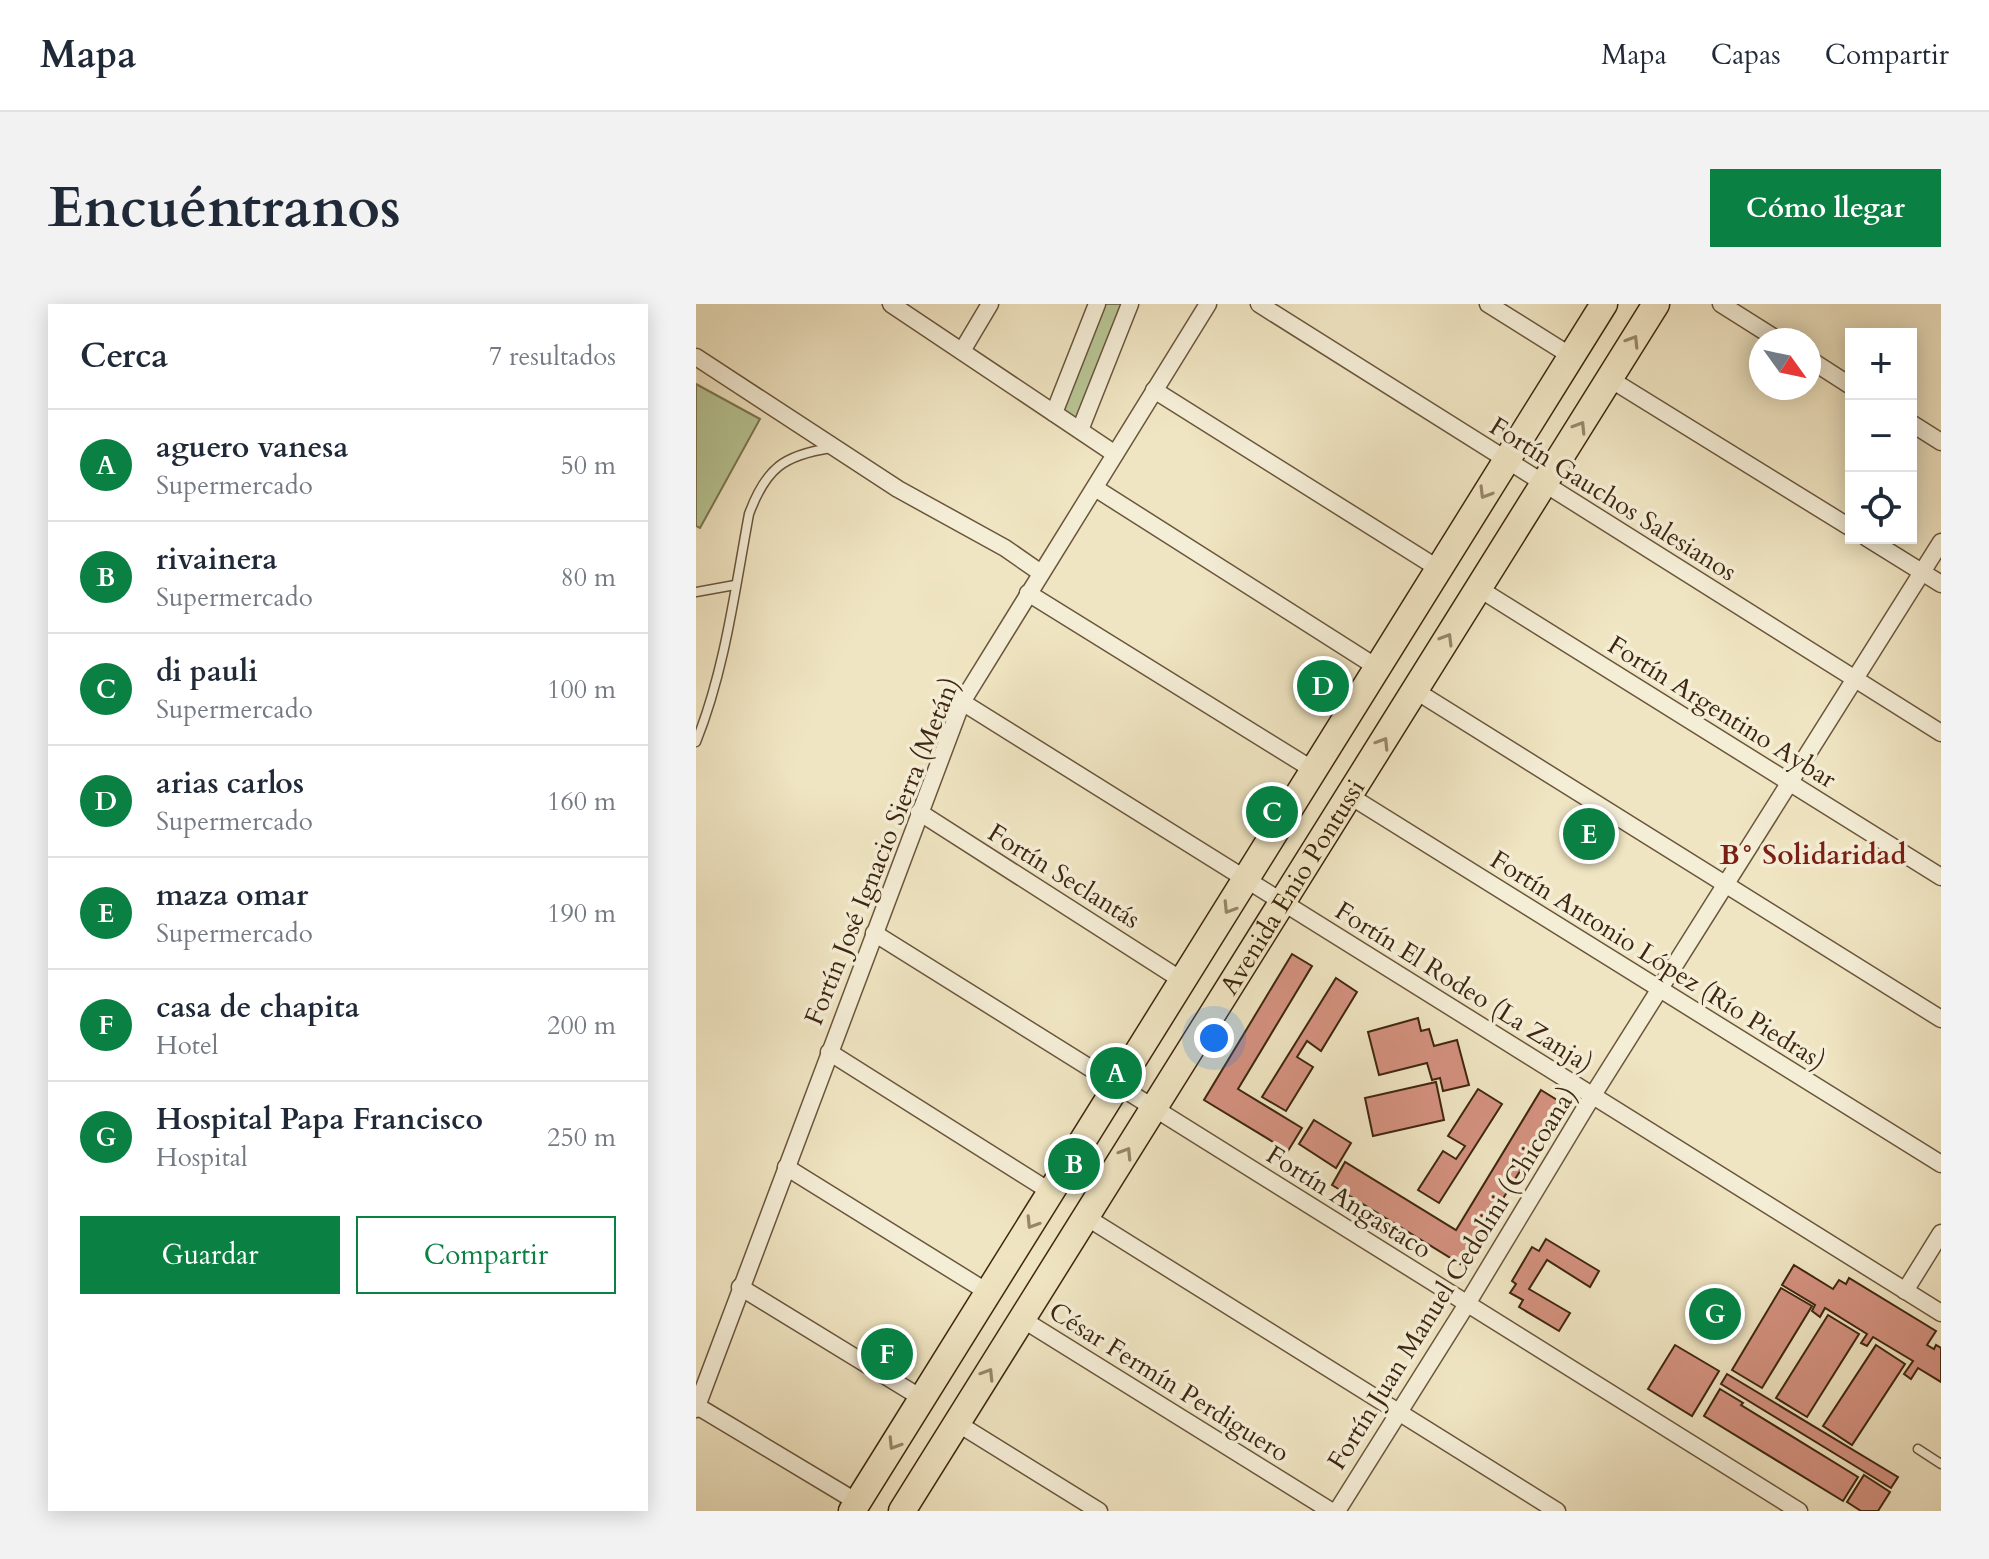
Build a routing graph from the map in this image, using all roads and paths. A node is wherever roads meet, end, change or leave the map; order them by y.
1 (891, 304) edge
2 (990, 304) edge
3 (1097, 304) edge
4 (1130, 304) edge
5 (1208, 304) edge
6 (1259, 304) edge
7 (1488, 304) edge
8 (1604, 304) edge
9 (1656, 304) edge
10 (1721, 304) edge
11 (1759, 328) edge
12 (962, 351) junction
13 (1571, 356) junction
14 (696, 357) edge
15 (1821, 367) edge
16 (1610, 379) junction
17 (1845, 382) edge
18 (1154, 390) junction
19 (1054, 413) junction
20 (1917, 427) edge
21 (1080, 430) junction
22 (1941, 442) edge
23 (836, 447) junction
24 (1115, 454) junction
25 (1506, 460) junction
26 (1543, 485) junction
27 (1095, 488) junction
28 (1845, 524) edge
29 (1941, 542) edge
30 (1877, 544) edge
31 (1439, 569) junction
32 (1922, 572) junction
33 (1041, 573) junction
34 (1941, 584) edge
35 (735, 585) junction
36 (1478, 588) junction
37 (696, 592) edge
38 (1028, 593) junction
39 (1378, 668) junction
40 (1855, 680) junction
41 (1416, 691) junction
42 (962, 702) junction
43 (1941, 733) edge
44 (696, 742) edge
45 (1315, 771) junction
46 (1791, 783) junction
47 (1350, 796) junction
48 (919, 812) junction
49 (1941, 877) edge
50 (1247, 880) junction
51 (1727, 886) junction
52 (1284, 902) junction
53 (874, 933) junction
54 (1183, 981) junction
55 (1661, 989) junction
56 (1941, 1019) edge
57 (829, 1052) junction
58 (1118, 1085) junction
59 (1593, 1095) junction
60 (1154, 1108) junction
61 (1941, 1164) edge
62 (786, 1167) junction
63 (1051, 1192) junction
64 (1086, 1217) junction
65 (1941, 1233) edge
66 (740, 1287) junction
67 (1905, 1291) junction
68 (989, 1293) junction
69 (1467, 1304) junction
70 (1941, 1313) edge
71 (1022, 1319) junction
72 (923, 1399) junction
73 (697, 1408) edge
74 (1399, 1412) junction
75 (957, 1423) junction
76 (1918, 1449) dead end
77 (1941, 1464) edge
78 (1774, 1504) edge
79 (854, 1507) edge
80 (902, 1511) edge
81 (1099, 1511) edge
82 (1334, 1511) edge
83 (1557, 1511) edge
84 (1799, 1511) edge

1 - 12 street
2 - 12 street
3 - 19 street
4 - 21 street
5 - 18 street, Fortín José Ignacio Sierra (Metán)
6 - 25 street, Fortín Gauchos Salesianos
7 - 13 street
8 - 13 main road, Avenida Enio Pontussi
16 -> 9 main road, Avenida Enio Pontussi
10 - 11 street
12 - 19 street
13 - 25 main road, Avenida Enio Pontussi
14 - 23 street
15 - 17 street
26 -> 16 main road, Avenida Enio Pontussi
16 - 28 street
18 - 24 street, Fortín José Ignacio Sierra (Metán)
18 - 31 street
19 - 21 street
20 - 22 street
21 - 24 street
23 - 33 street
23 - 35 lane
24 - 27 street, Fortín José Ignacio Sierra (Metán)
25 - 26 street, Fortín Gauchos Salesianos
25 -> 31 main road, Avenida Enio Pontussi
26 - 36 main road, Avenida Enio Pontussi
26 - 40 street, Fortín Gauchos Salesianos
27 - 33 street, Fortín José Ignacio Sierra (Metán)
27 - 39 street
29 - 32 street, Fortín Juan Manuel Cedolini (Chicoana)
30 - 32 street
31 - 39 main road, Avenida Enio Pontussi
32 - 34 street
32 - 40 street, Fortín Juan Manuel Cedolini (Chicoana)
33 - 38 street, Fortín José Ignacio Sierra (Metán)
35 - 37 lane
35 - 44 lane
41 -> 36 main road, Avenida Enio Pontussi
36 - 46 street, Fortín Argentino Aybar
38 - 42 street, Fortín José Ignacio Sierra (Metán)
38 - 45 street
39 - 45 main road, Avenida Enio Pontussi
40 - 43 street, Fortín Gauchos Salesianos
40 - 46 street, Fortín Juan Manuel Cedolini (Chicoana)
47 -> 41 main road, Avenida Enio Pontussi
41 - 51 street
42 - 48 street, Fortín José Ignacio Sierra (Metán)
42 - 50 street, Fortín El Rodeo (La Zanja)
45 - 50 main road, Avenida Enio Pontussi
46 - 49 street, Fortín Argentino Aybar
46 - 51 street, Fortín Juan Manuel Cedolini (Chicoana)
47 - 52 main road, Avenida Enio Pontussi
47 - 55 street, Fortín Antonio López (Río Piedras)
48 - 53 street, Fortín José Ignacio Sierra (Metán)
48 - 54 street, Fortín Seclantás
50 - 52 street, Fortín El Rodeo (La Zanja)
50 -> 54 main road, Avenida Enio Pontussi
51 - 55 street, Fortín Juan Manuel Cedolini (Chicoana)
51 - 56 street
52 - 59 street, Fortín El Rodeo (La Zanja)
52 - 60 main road, Avenida Enio Pontussi
53 - 57 street, Fortín José Ignacio Sierra (Metán)
53 - 58 street, Fortín Angastaco
54 - 58 main road, Avenida Enio Pontussi
55 - 59 street, Fortín Juan Manuel Cedolini (Chicoana)
55 - 61 street, Fortín Antonio López (Río Piedras)
57 - 62 street, Fortín José Ignacio Sierra (Metán)
57 - 63 street
58 - 60 street, Fortín Angastaco
58 - 63 main road, Avenida Enio Pontussi
59 - 67 street, Fortín El Rodeo (La Zanja)
59 - 69 street, Fortín Juan Manuel Cedolini (Chicoana)
64 -> 60 main road, Avenida Enio Pontussi
60 - 69 street, Fortín Angastaco
62 - 66 street, Fortín José Ignacio Sierra (Metán)
62 - 68 street
63 -> 68 main road, Avenida Enio Pontussi
64 - 71 main road, Avenida Enio Pontussi
64 - 74 street
65 - 67 street
66 - 72 street
66 - 73 street, Fortín José Ignacio Sierra (Metán)
67 - 70 street, Fortín El Rodeo (La Zanja)
68 - 72 main road, Avenida Enio Pontussi
69 - 74 street, Fortín Juan Manuel Cedolini (Chicoana)
69 - 78 street, Fortín Angastaco
75 -> 71 main road, Avenida Enio Pontussi
71 - 82 street, César Fermín Perdiguero
72 -> 79 main road, Avenida Enio Pontussi
73 - 79 street
74 - 82 street, Fortín Juan Manuel Cedolini (Chicoana)
74 - 83 street
75 - 80 main road, Avenida Enio Pontussi
75 - 81 street
76 - 77 lane
78 - 84 street, Fortín Angastaco

